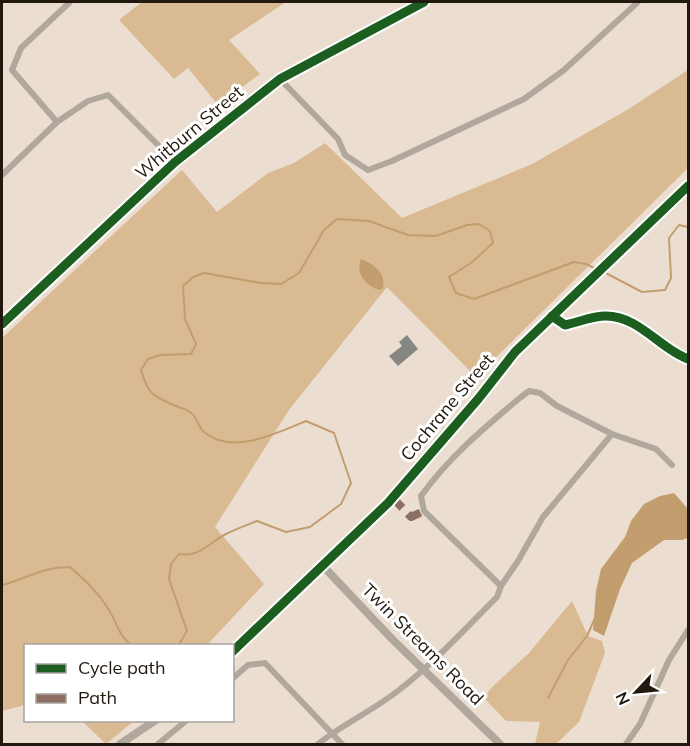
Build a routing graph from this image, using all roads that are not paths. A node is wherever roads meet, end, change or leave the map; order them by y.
1 (70, 2) edge
2 (424, 2) edge
3 (638, 2) edge
4 (280, 79) junction
5 (57, 122) junction
6 (175, 162) junction
7 (2, 175) edge
8 (688, 186) edge
9 (2, 324) edge
10 (612, 434) junction
11 (672, 465) dead end
12 (323, 566) junction
13 (501, 586) junction
14 (688, 630) edge
15 (234, 650) edge
16 (424, 670) junction
17 (234, 677) edge
18 (153, 722) edge
19 (185, 722) edge
20 (330, 734) junction
21 (120, 744) edge
22 (158, 744) edge
23 (318, 744) edge
24 (342, 744) edge
25 (500, 744) edge
26 (626, 744) edge

1 - 5 street
2 - 4 street, Whitburn Street
3 - 4 street
4 - 6 street, Whitburn Street
5 - 6 street
5 - 7 street
6 - 9 street, Whitburn Street
8 - 12 street, Cochrane Street
10 - 11 street
10 - 13 street
10 - 13 street
12 - 15 street, Cochrane Street
12 - 16 street, Twin Streams Road
13 - 16 street
14 - 26 street
16 - 20 street
16 - 25 street, Twin Streams Road
17 - 20 street
18 - 21 street
19 - 22 street
20 - 23 street
20 - 24 street

